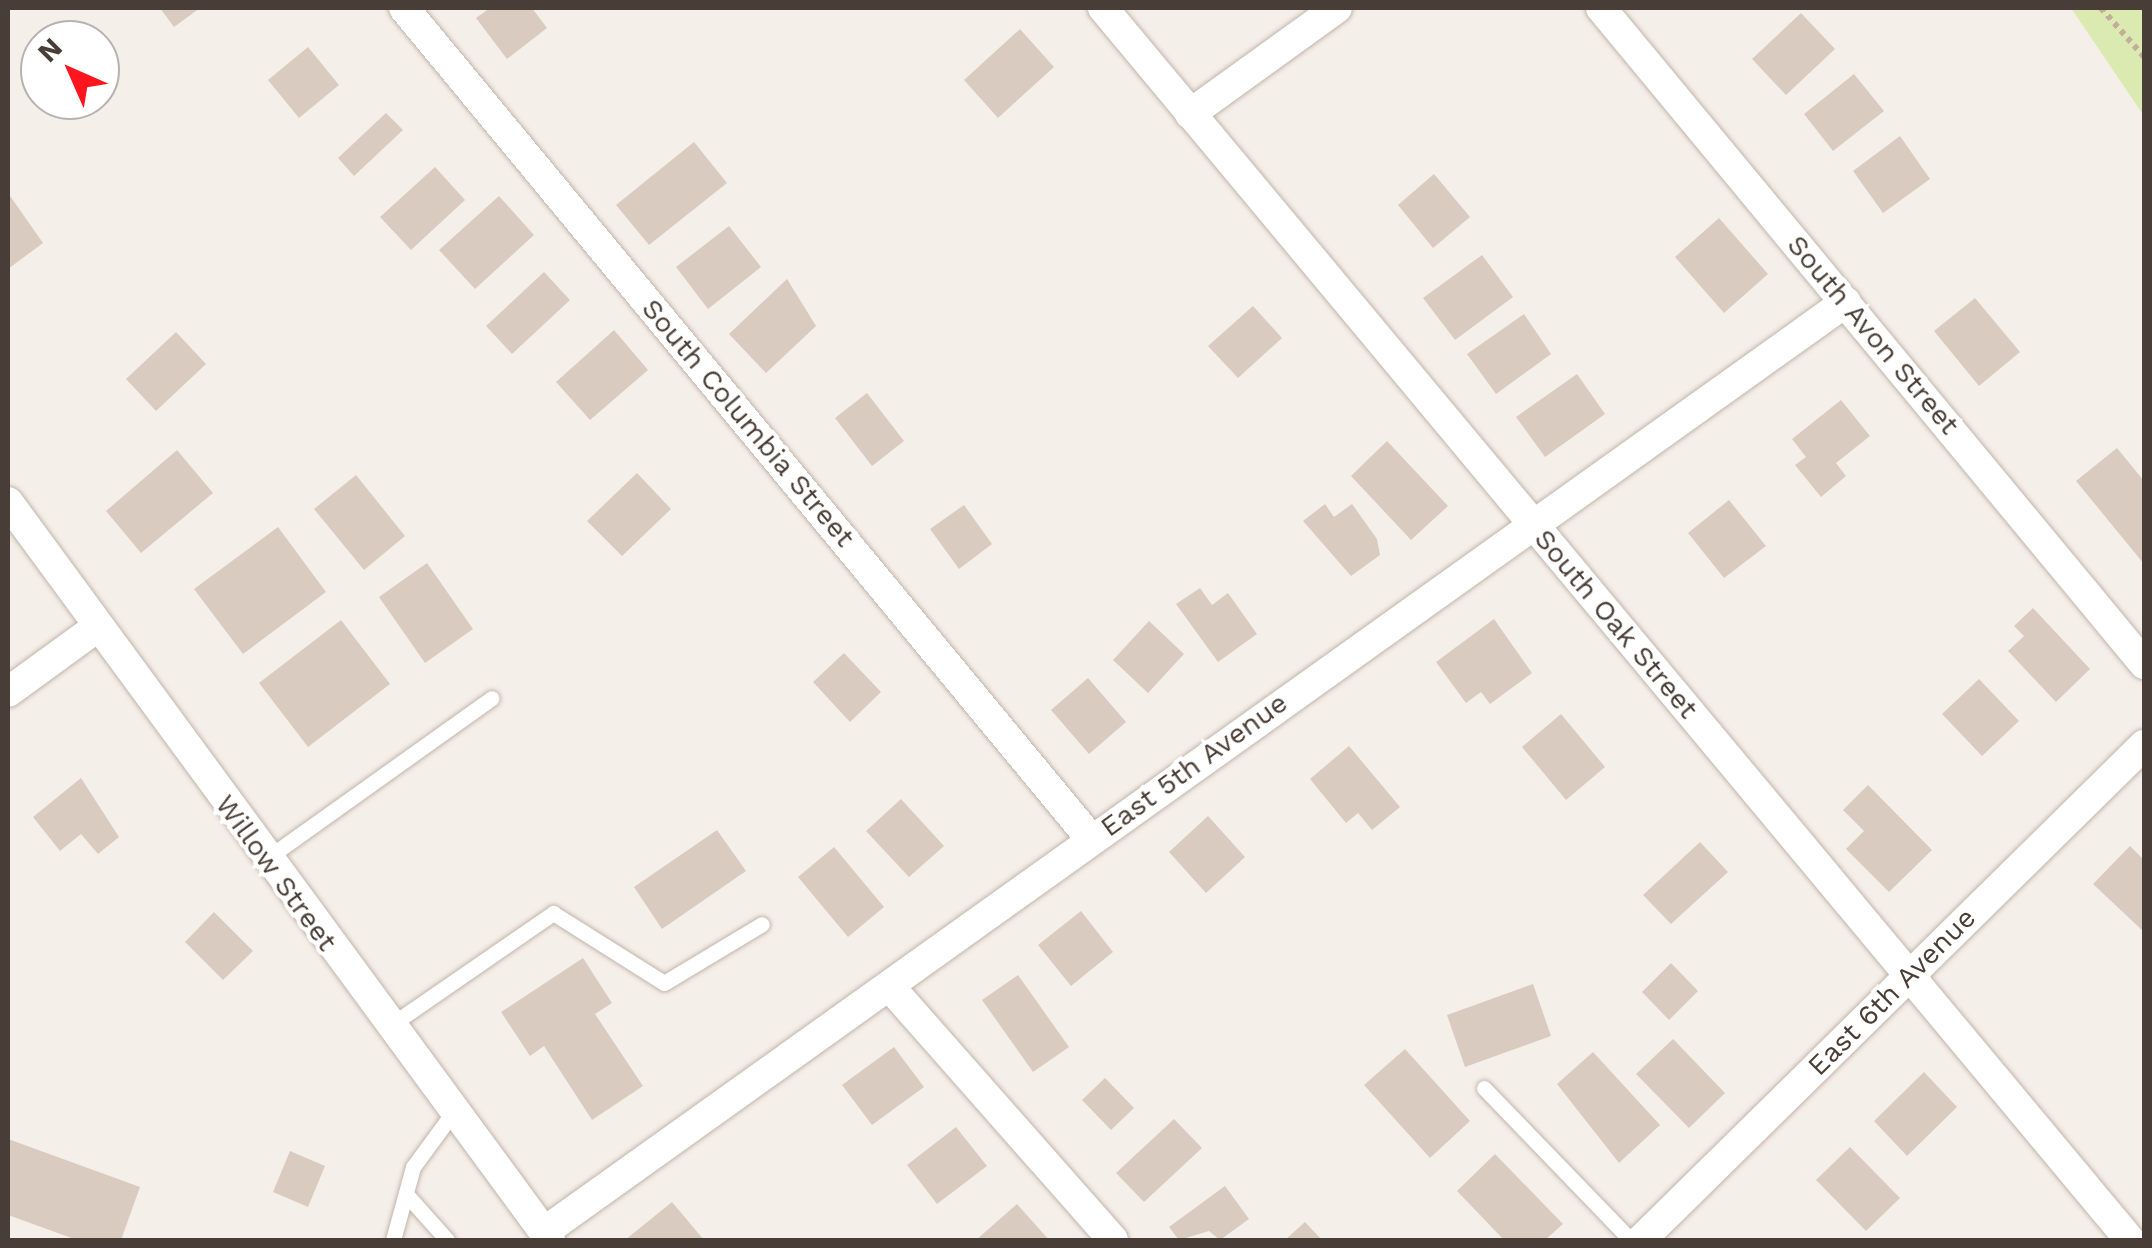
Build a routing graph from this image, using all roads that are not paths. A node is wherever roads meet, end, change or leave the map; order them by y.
1 (404, 8) edge
2 (1103, 8) edge
3 (1337, 8) edge
4 (1601, 8) edge
5 (1190, 114) junction
6 (1846, 302) junction
7 (8, 502) edge
8 (1532, 522) junction
9 (96, 628) junction
10 (2144, 664) edge
11 (8, 692) edge
12 (492, 698) dead end
13 (2144, 745) edge
14 (1091, 839) junction
15 (266, 860) junction
16 (762, 924) dead end
17 (1907, 977) junction
18 (890, 986) junction
19 (388, 1027) junction
20 (1484, 1088) dead end
21 (452, 1114) junction
22 (406, 1194) junction
23 (547, 1236) edge
24 (393, 1240) edge
25 (447, 1240) edge
26 (1113, 1240) edge
27 (1631, 1240) edge
28 (1641, 1240) edge
29 (2130, 1240) edge

1 - 14 street, South Columbia Street
2 - 5 street, South Oak Street
3 - 5 street
4 - 6 street, South Avon Street
5 - 8 street, South Oak Street
6 - 8 street, East 5th Avenue
6 - 10 street, South Avon Street
7 - 9 street, Willow Street
8 - 14 street, East 5th Avenue
8 - 17 street, South Oak Street
9 - 11 street
9 - 15 street, Willow Street
12 - 15 lane
13 - 17 street, East 6th Avenue
14 - 18 street, East 5th Avenue
15 - 19 street, Willow Street
16 - 19 lane
17 - 28 street, East 6th Avenue
17 - 29 street, South Oak Street
18 - 23 street, East 5th Avenue
18 - 26 street
19 - 21 street, Willow Street
20 - 27 lane
21 - 22 lane
21 - 23 street, Willow Street
22 - 24 lane
22 - 25 lane

